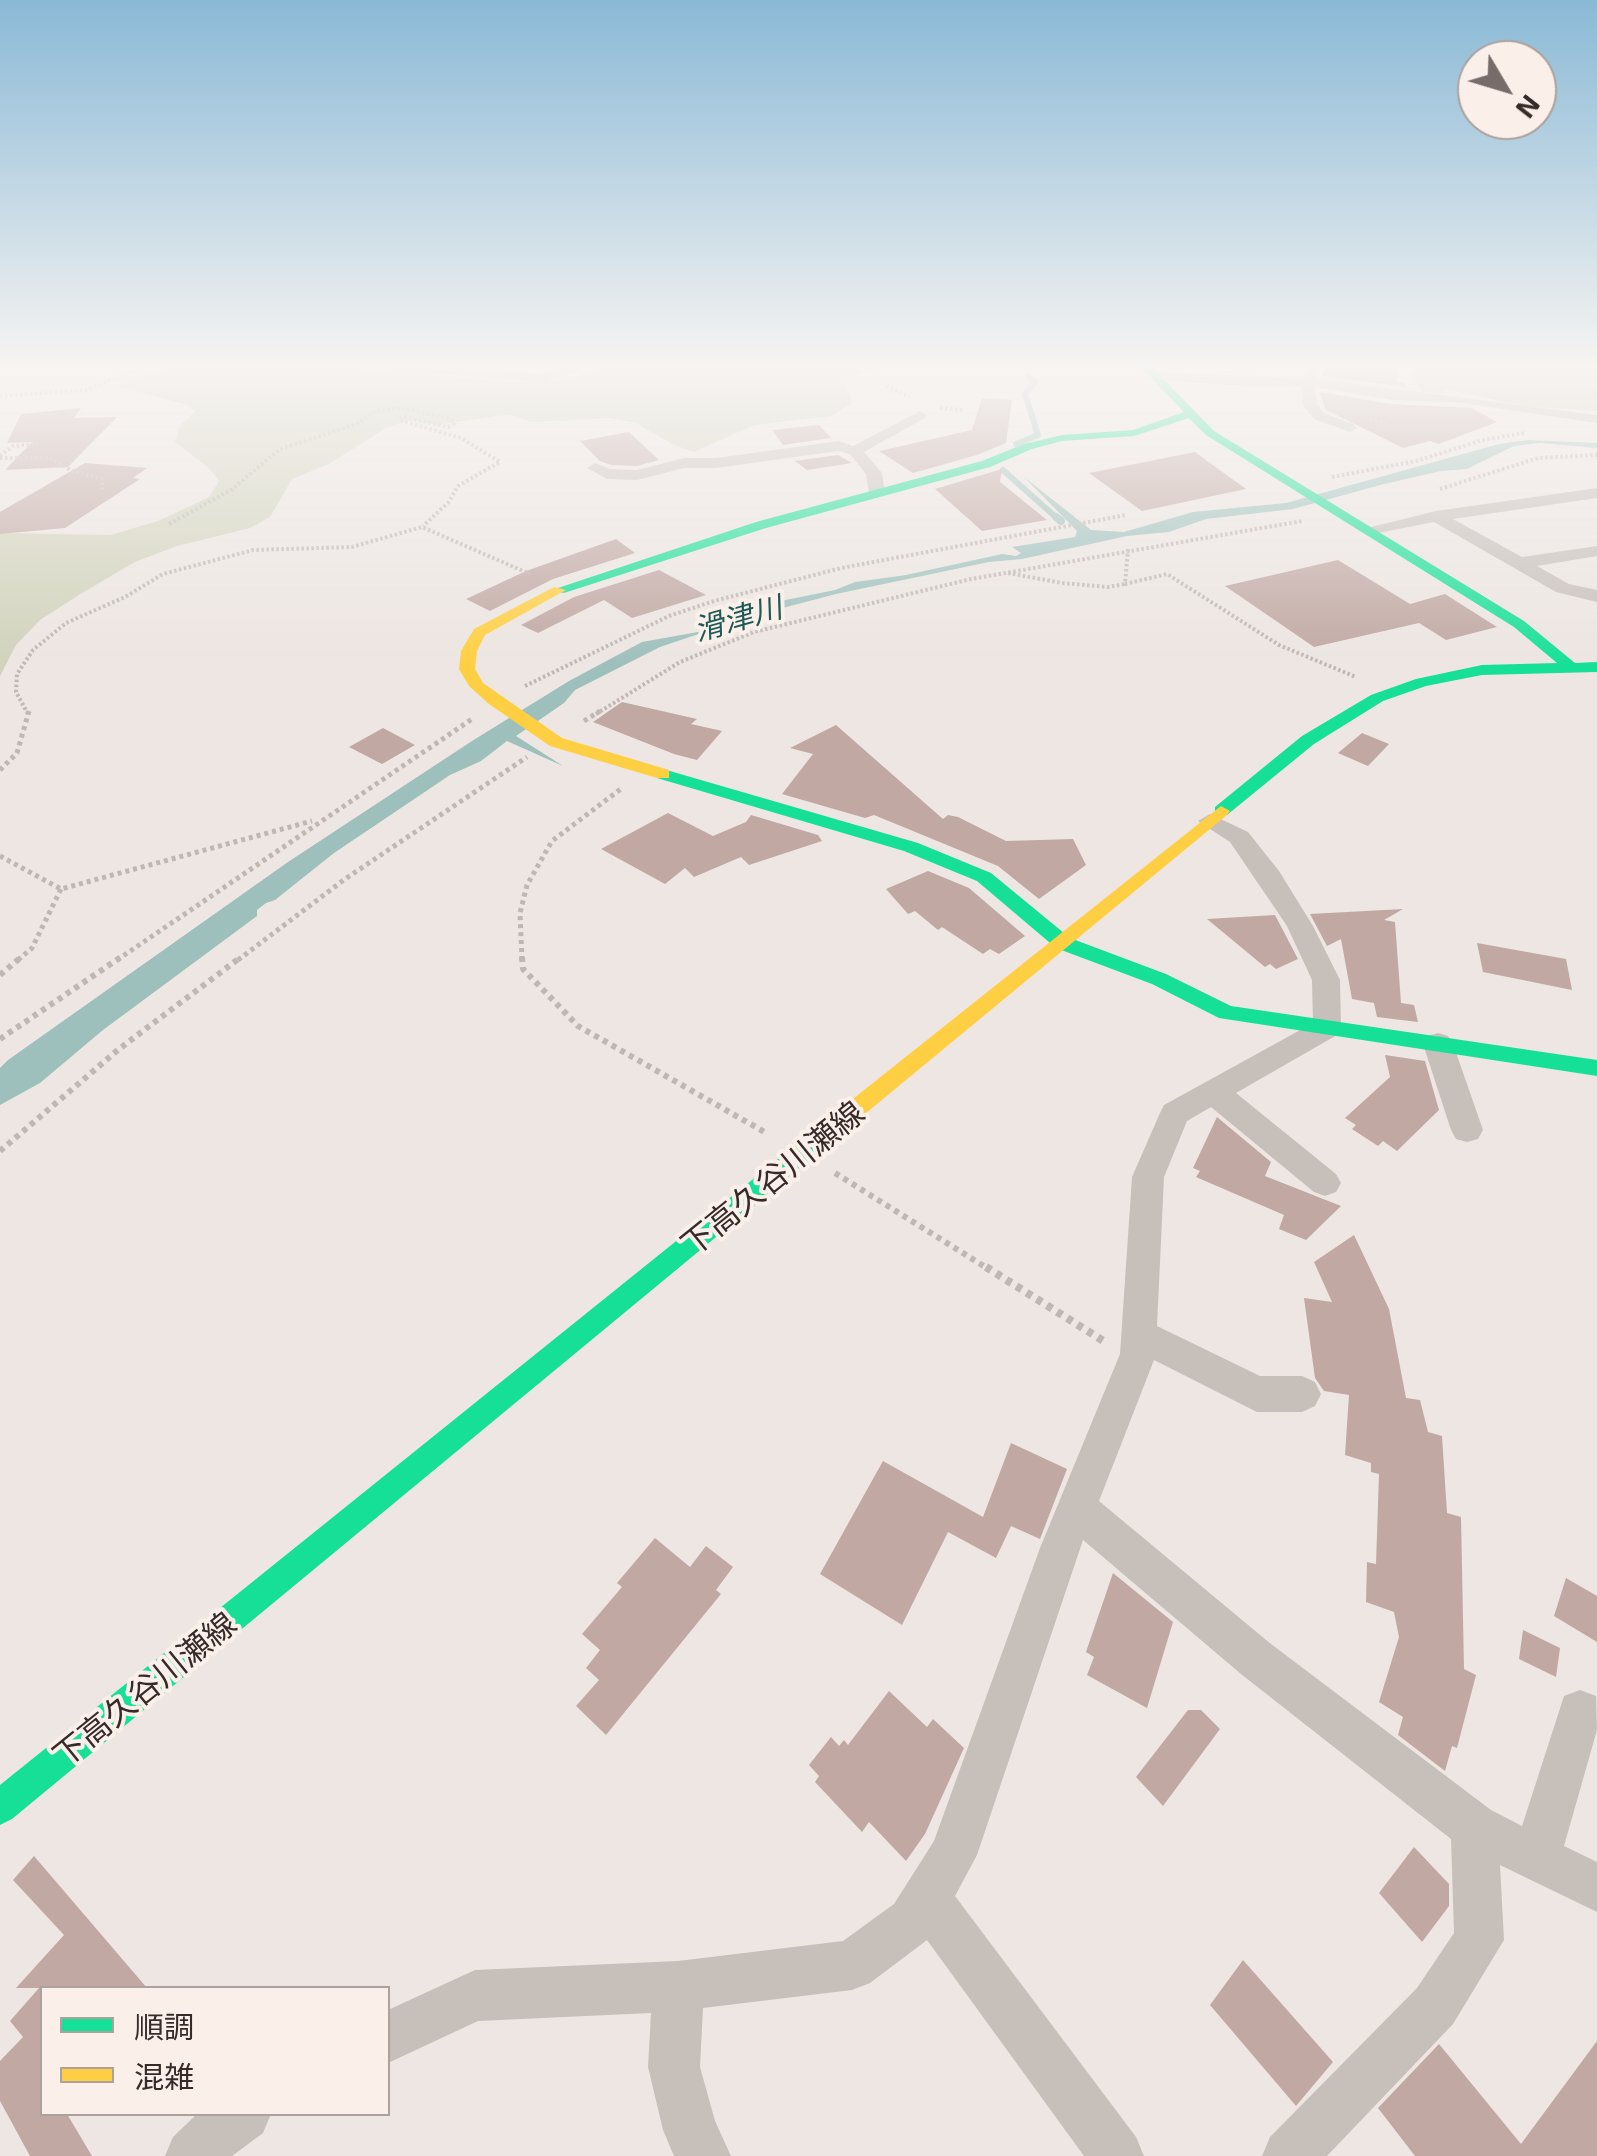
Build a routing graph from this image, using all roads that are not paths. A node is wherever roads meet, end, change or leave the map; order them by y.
1 (678, 465) edge
2 (867, 465) edge
3 (984, 465) edge
4 (1260, 465) edge
5 (595, 468) dead end
6 (876, 493) junction
7 (1597, 493) edge
8 (1436, 516) junction
9 (1368, 530) junction
10 (1597, 551) edge
11 (1519, 563) junction
12 (1597, 596) edge
13 (1571, 667) junction
14 (1597, 667) edge
15 (1210, 821) junction
16 (1064, 943) junction
17 (1327, 1028) junction
18 (1438, 1044) junction
19 (1597, 1068) edge
20 (1213, 1091) junction
21 (1467, 1130) dead end
22 (1325, 1183) dead end
23 (1137, 1348) junction
24 (1302, 1394) dead end
25 (1076, 1508) junction
26 (1580, 1712) dead end
27 (0, 1807) edge
28 (1474, 1827) junction
29 (1536, 1858) junction
30 (1597, 1888) edge
31 (926, 1897) junction
32 (678, 1986) junction
33 (390, 2036) edge
34 (240, 2116) edge
35 (192, 2156) edge
36 (704, 2156) edge
37 (1117, 2156) edge
38 (1289, 2156) edge

1 - 5 street
2 - 6 street
3 - 6 street
4 - 9 street
6 - 16 street
7 - 8 street
8 - 9 street
8 - 11 street
9 - 13 street
10 - 11 street
11 - 12 street
13 - 14 street, 下高久谷川瀬線
13 - 15 street, 下高久谷川瀬線
15 - 16 street, 下高久谷川瀬線
15 - 17 street
16 - 17 street
16 - 27 street, 下高久谷川瀬線
17 - 18 street
17 - 20 street
18 - 19 street
18 - 21 street
20 - 22 street
20 - 23 street
23 - 24 street
23 - 25 street
25 - 28 street
25 - 31 street
26 - 29 street
28 - 29 street
28 - 38 street
29 - 30 street
31 - 32 street
31 - 37 street
32 - 33 street
32 - 36 street
34 - 35 street

